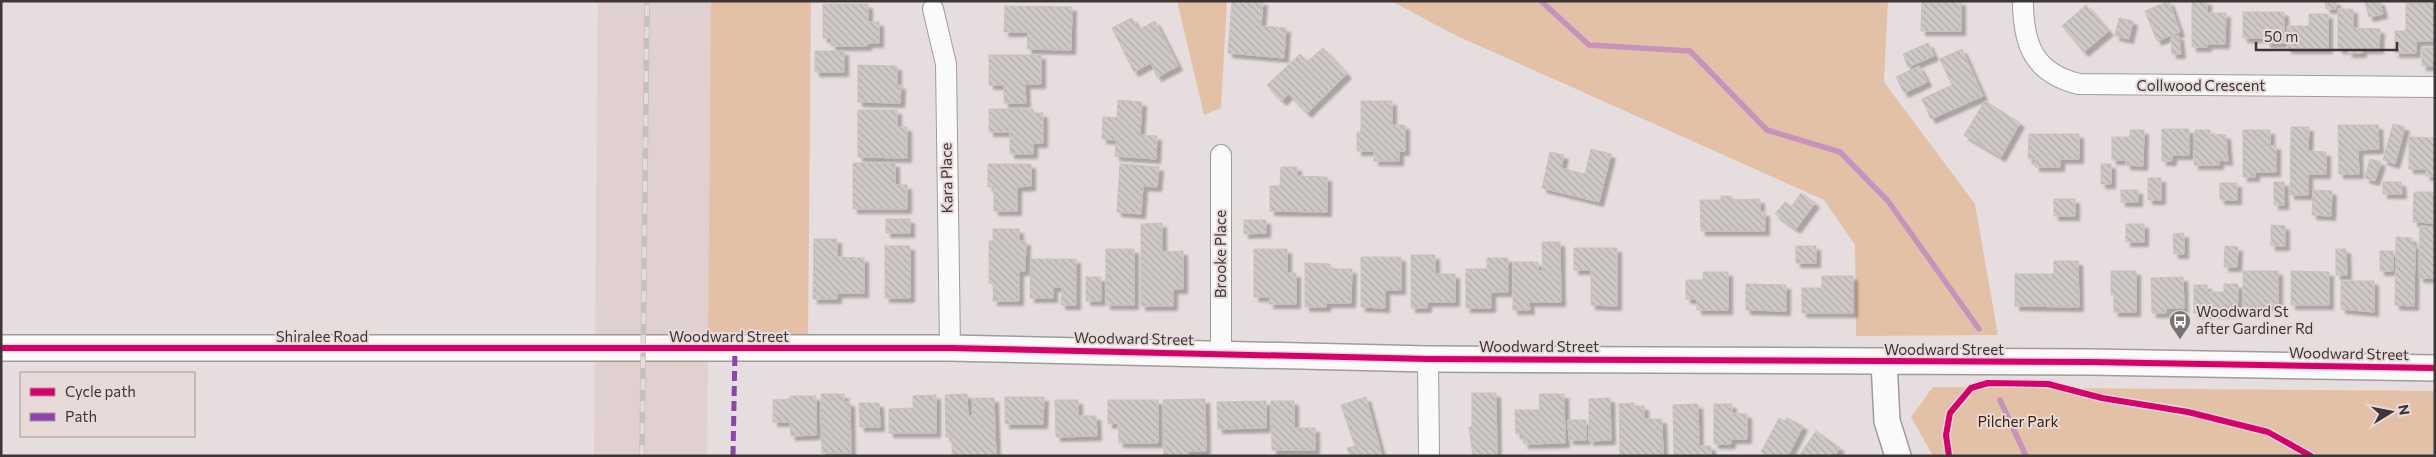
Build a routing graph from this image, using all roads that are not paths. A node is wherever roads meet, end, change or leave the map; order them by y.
1 (2023, 1) edge
2 (933, 9) dead end
3 (2435, 87) edge
4 (1221, 155) dead end
5 (1, 348) edge
6 (950, 348) junction
7 (643, 350) joint
8 (1221, 353) junction
9 (1428, 359) junction
10 (1884, 362) junction
11 (2435, 368) edge
12 (1429, 456) edge
13 (1898, 456) edge

1 - 3 street, Collwood Crescent
2 - 6 street, Kara Place
4 - 8 street, Brooke Place
5 - 7 street, Shiralee Road
6 - 7 street, Woodward Street
6 - 8 street, Woodward Street
8 - 9 street, Woodward Street
9 - 10 street, Woodward Street
9 - 12 street
10 - 11 street, Woodward Street
10 - 13 street

